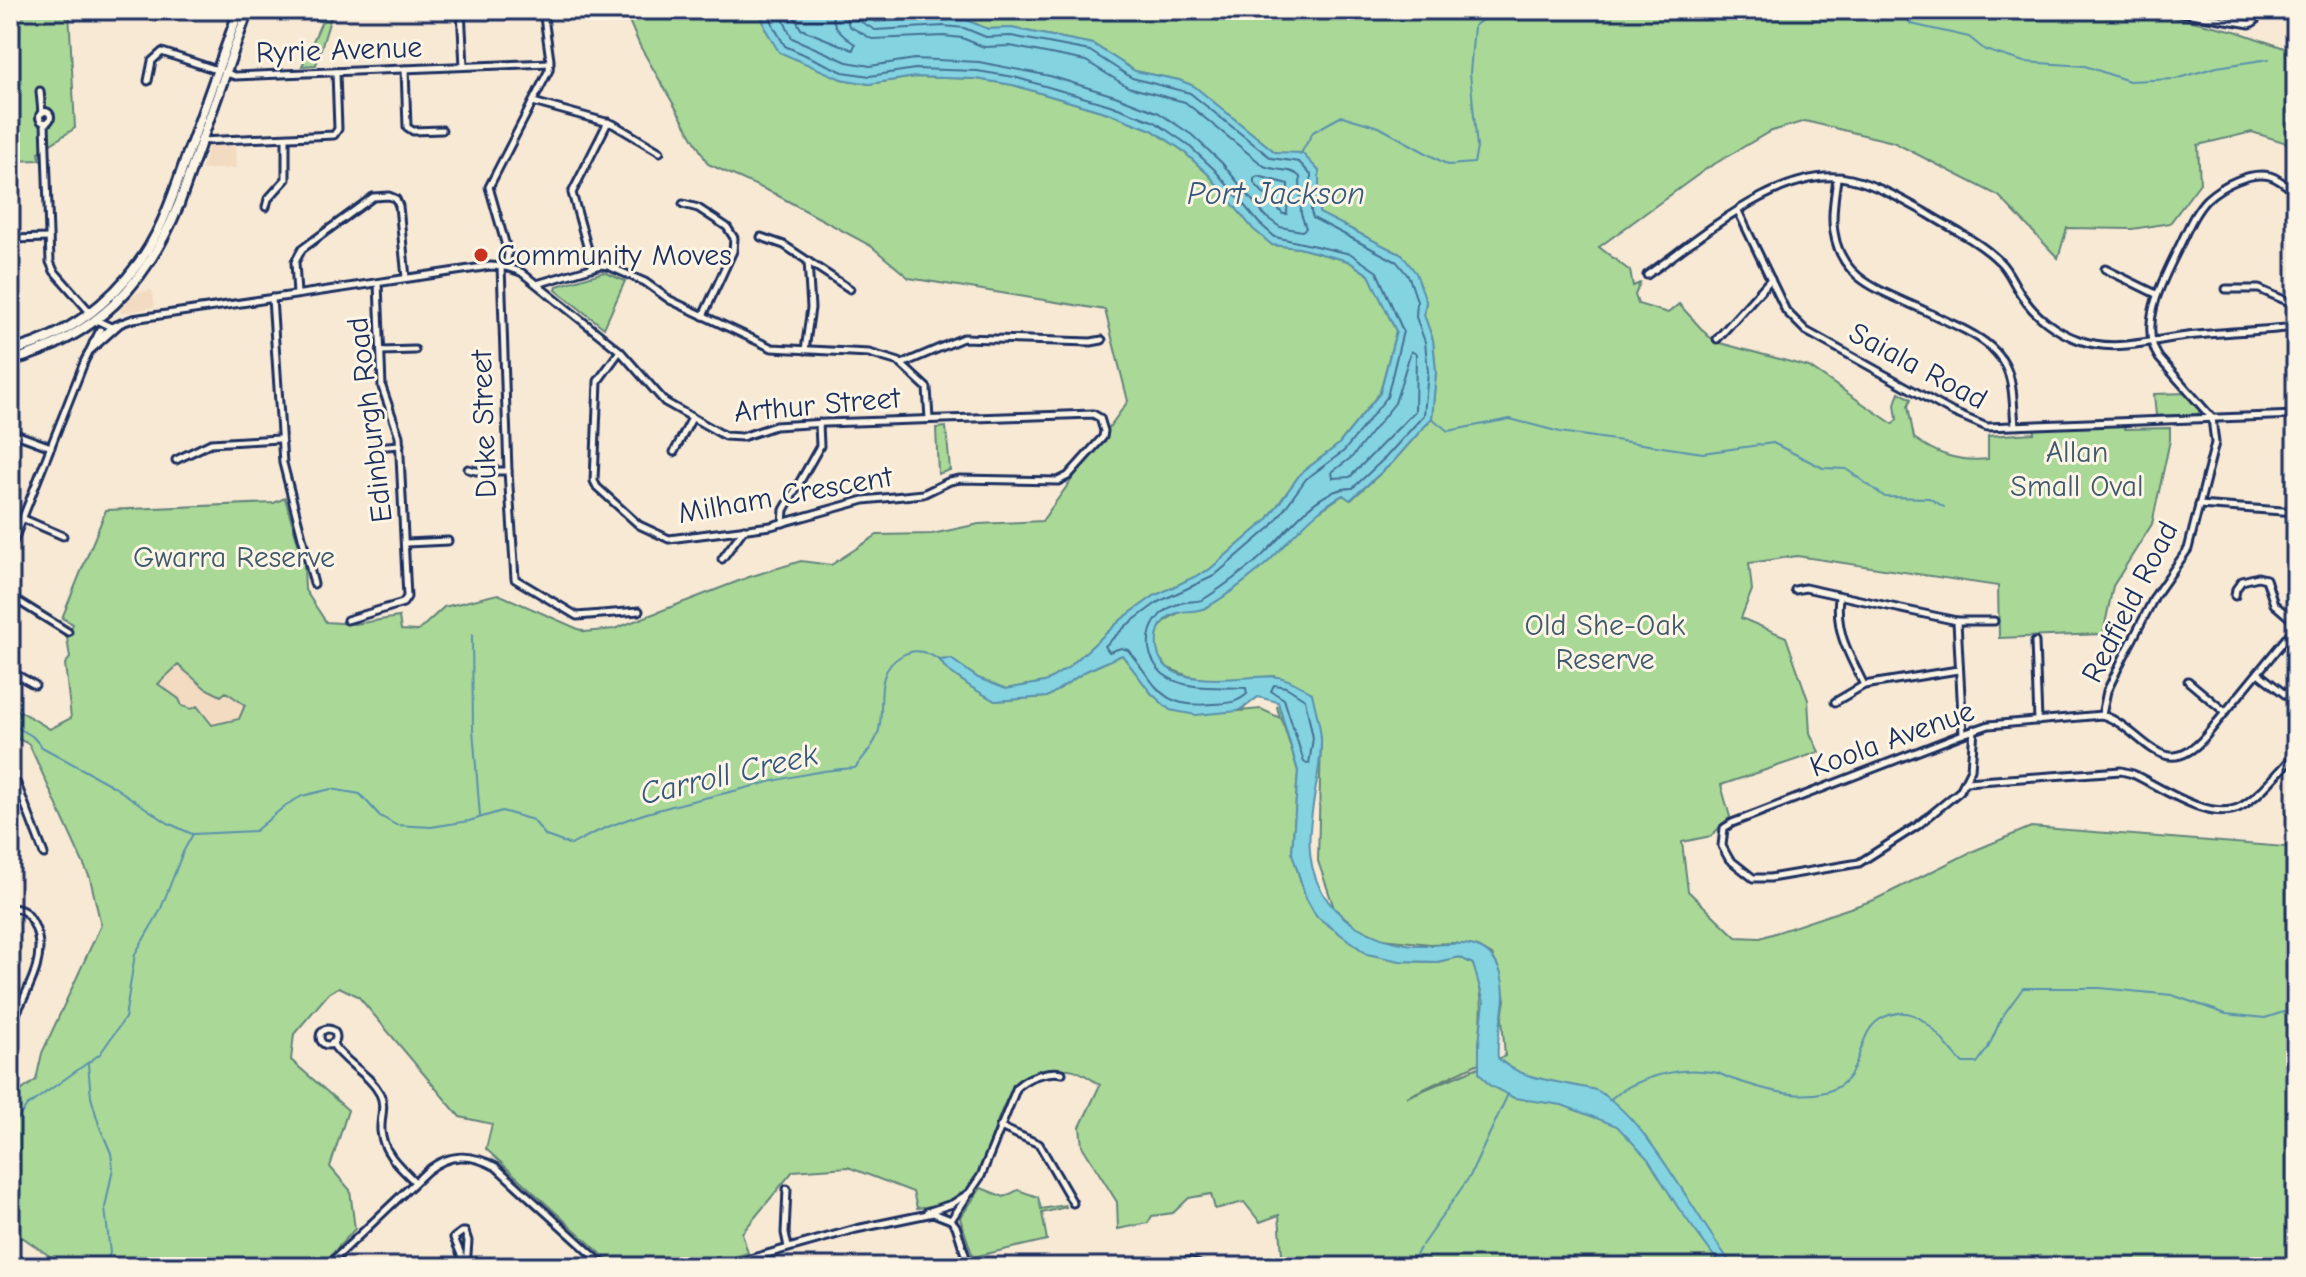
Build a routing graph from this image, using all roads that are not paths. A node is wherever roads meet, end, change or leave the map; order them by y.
1 (239, 10) edge
2 (248, 10) edge
3 (461, 10) edge
4 (543, 10) edge
5 (2167, 10) edge
6 (2259, 10) edge
7 (550, 63) junction
8 (464, 66) junction
9 (405, 69) junction
10 (222, 71) junction
11 (336, 72) junction
12 (148, 81) dead end
13 (40, 91) dead end
14 (533, 102) junction
15 (608, 122) junction
16 (442, 130) dead end
17 (286, 138) junction
18 (201, 141) junction
19 (660, 152) dead end
20 (1837, 178) junction
21 (2296, 193) edge
22 (683, 204) dead end
23 (266, 207) dead end
24 (1738, 211) junction
25 (761, 237) dead end
26 (49, 238) junction
27 (10, 239) edge
28 (808, 261) junction
29 (504, 266) junction
30 (593, 267) junction
31 (2105, 269) dead end
32 (1647, 275) dead end
33 (406, 278) junction
34 (1771, 279) junction
35 (378, 283) junction
36 (536, 284) junction
37 (850, 289) dead end
38 (2226, 289) dead end
39 (2156, 294) junction
40 (297, 295) junction
41 (272, 298) junction
42 (2296, 305) edge
43 (703, 316) junction
44 (93, 317) junction
45 (121, 323) junction
46 (111, 327) junction
47 (2296, 327) edge
48 (104, 333) junction
49 (1717, 339) dead end
50 (1102, 340) dead end
51 (2152, 342) junction
52 (415, 350) dead end
53 (805, 350) junction
54 (10, 351) edge
55 (381, 351) junction
56 (620, 351) junction
57 (10, 361) edge
58 (902, 364) junction
59 (2296, 415) edge
60 (692, 418) junction
61 (1100, 418) joint
62 (2212, 418) junction
63 (929, 419) junction
64 (819, 423) junction
65 (2015, 425) junction
66 (10, 432) edge
67 (279, 439) junction
68 (400, 445) junction
69 (51, 447) junction
70 (374, 447) dead end
71 (674, 452) dead end
72 (176, 460) dead end
73 (468, 469) dead end
74 (508, 471) junction
75 (2199, 505) junction
76 (2296, 512) edge
77 (23, 519) junction
78 (783, 523) junction
79 (744, 529) junction
80 (63, 536) dead end
81 (448, 541) dead end
82 (406, 543) junction
83 (10, 550) edge
84 (722, 559) dead end
85 (314, 584) dead end
86 (1795, 590) dead end
87 (10, 596) edge
88 (1839, 596) junction
89 (2235, 596) dead end
90 (639, 611) dead end
91 (347, 620) dead end
92 (1957, 621) junction
93 (1994, 621) dead end
94 (2296, 624) edge
95 (68, 632) dead end
96 (2035, 642) dead end
97 (1958, 670) junction
98 (10, 671) edge
99 (2258, 673) junction
100 (2188, 681) dead end
101 (35, 685) dead end
102 (1864, 685) junction
103 (1835, 702) dead end
104 (2296, 703) edge
105 (2225, 712) junction
106 (2102, 715) junction
107 (2038, 721) junction
108 (1974, 729) junction
109 (1963, 734) junction
110 (2296, 754) edge
111 (11, 780) edge
112 (1966, 782) junction
113 (44, 854) dead end
114 (10, 908) edge
115 (10, 1026) edge
116 (332, 1043) dead end
117 (1062, 1073) dead end
118 (1000, 1127) junction
119 (415, 1182) junction
120 (787, 1189) dead end
121 (974, 1189) junction
122 (1073, 1203) dead end
123 (922, 1214) junction
124 (951, 1220) junction
125 (788, 1247) junction
126 (466, 1266) edge
127 (602, 1266) edge
128 (326, 1267) edge
129 (721, 1267) edge
130 (969, 1267) edge
131 (1157, 1267) edge
132 (1205, 1267) edge

1 - 10 highway
2 - 10 highway
3 - 8 street
4 - 7 street
5 - 6 street
7 - 8 street, Ryrie Avenue
7 - 14 street, Duke Street
8 - 9 street, Ryrie Avenue
9 - 11 street, Ryrie Avenue
9 - 16 street
10 - 11 street, Ryrie Avenue
10 - 12 street, Ryrie Avenue
10 - 18 highway
10 - 44 highway
11 - 17 street
13 - 26 street
14 - 15 street
14 - 29 street, Duke Street
15 - 19 street
15 - 30 street
17 - 18 street
17 - 23 street
18 - 44 highway
20 - 24 street
20 - 51 street
20 - 65 street
21 - 39 street
22 - 43 street
24 - 32 street
24 - 34 street, Saiala Road
25 - 28 street
26 - 27 street
26 - 44 street
28 - 37 street
28 - 53 street
29 - 33 street
29 - 36 street, Arthur Street
29 - 74 street, Duke Street
30 - 36 street
30 - 43 street
31 - 39 street
33 - 35 street
33 - 40 street
34 - 49 street
34 - 65 street, Saiala Road
35 - 40 street
35 - 55 street, Edinburgh Road
36 - 56 street, Arthur Street
38 - 42 street
39 - 51 street
40 - 41 street
41 - 45 street
41 - 67 street
43 - 53 street
44 - 46 street
44 - 48 street
44 - 54 highway
44 - 57 highway
45 - 46 street
45 - 48 street
46 - 48 street
47 - 51 street
48 - 69 street
50 - 58 street
51 - 62 street
52 - 55 street
53 - 58 street
55 - 68 street, Edinburgh Road
56 - 60 street, Arthur Street
56 - 79 street, Milham Crescent
58 - 63 street
59 - 62 street, Saiala Road
60 - 64 street, Arthur Street
60 - 71 street
61 - 63 street, Arthur Street
61 - 78 street, Milham Crescent
62 - 65 street, Saiala Road
62 - 75 street, Redfield Road
63 - 64 street, Arthur Street
64 - 78 street
66 - 69 street
67 - 72 street
67 - 85 street
68 - 70 street
68 - 82 street, Edinburgh Road
69 - 77 street
73 - 74 street
74 - 90 street, Duke Street
75 - 76 street
75 - 106 street, Redfield Road
77 - 80 street
77 - 83 street
78 - 79 street, Milham Crescent
79 - 84 street
81 - 82 street
82 - 91 street, Edinburgh Road
86 - 88 street
87 - 95 street
88 - 92 street
88 - 102 street
89 - 94 street
92 - 93 street
92 - 97 street
94 - 99 street
96 - 107 street
97 - 102 street
97 - 109 street
98 - 101 street
99 - 104 street
99 - 105 street
100 - 105 street
102 - 103 street
105 - 106 street
106 - 107 street, Koola Avenue
107 - 108 street, Koola Avenue
108 - 109 street, Koola Avenue
108 - 112 street
109 - 112 street, Koola Avenue
110 - 112 street
111 - 113 street
114 - 115 street
116 - 119 street
117 - 118 street
118 - 121 street
118 - 122 street
119 - 127 street
119 - 128 street
120 - 125 street
121 - 123 street
121 - 124 street
123 - 124 street
123 - 125 street
124 - 130 street
125 - 129 street
126 - 126 street
131 - 132 street

